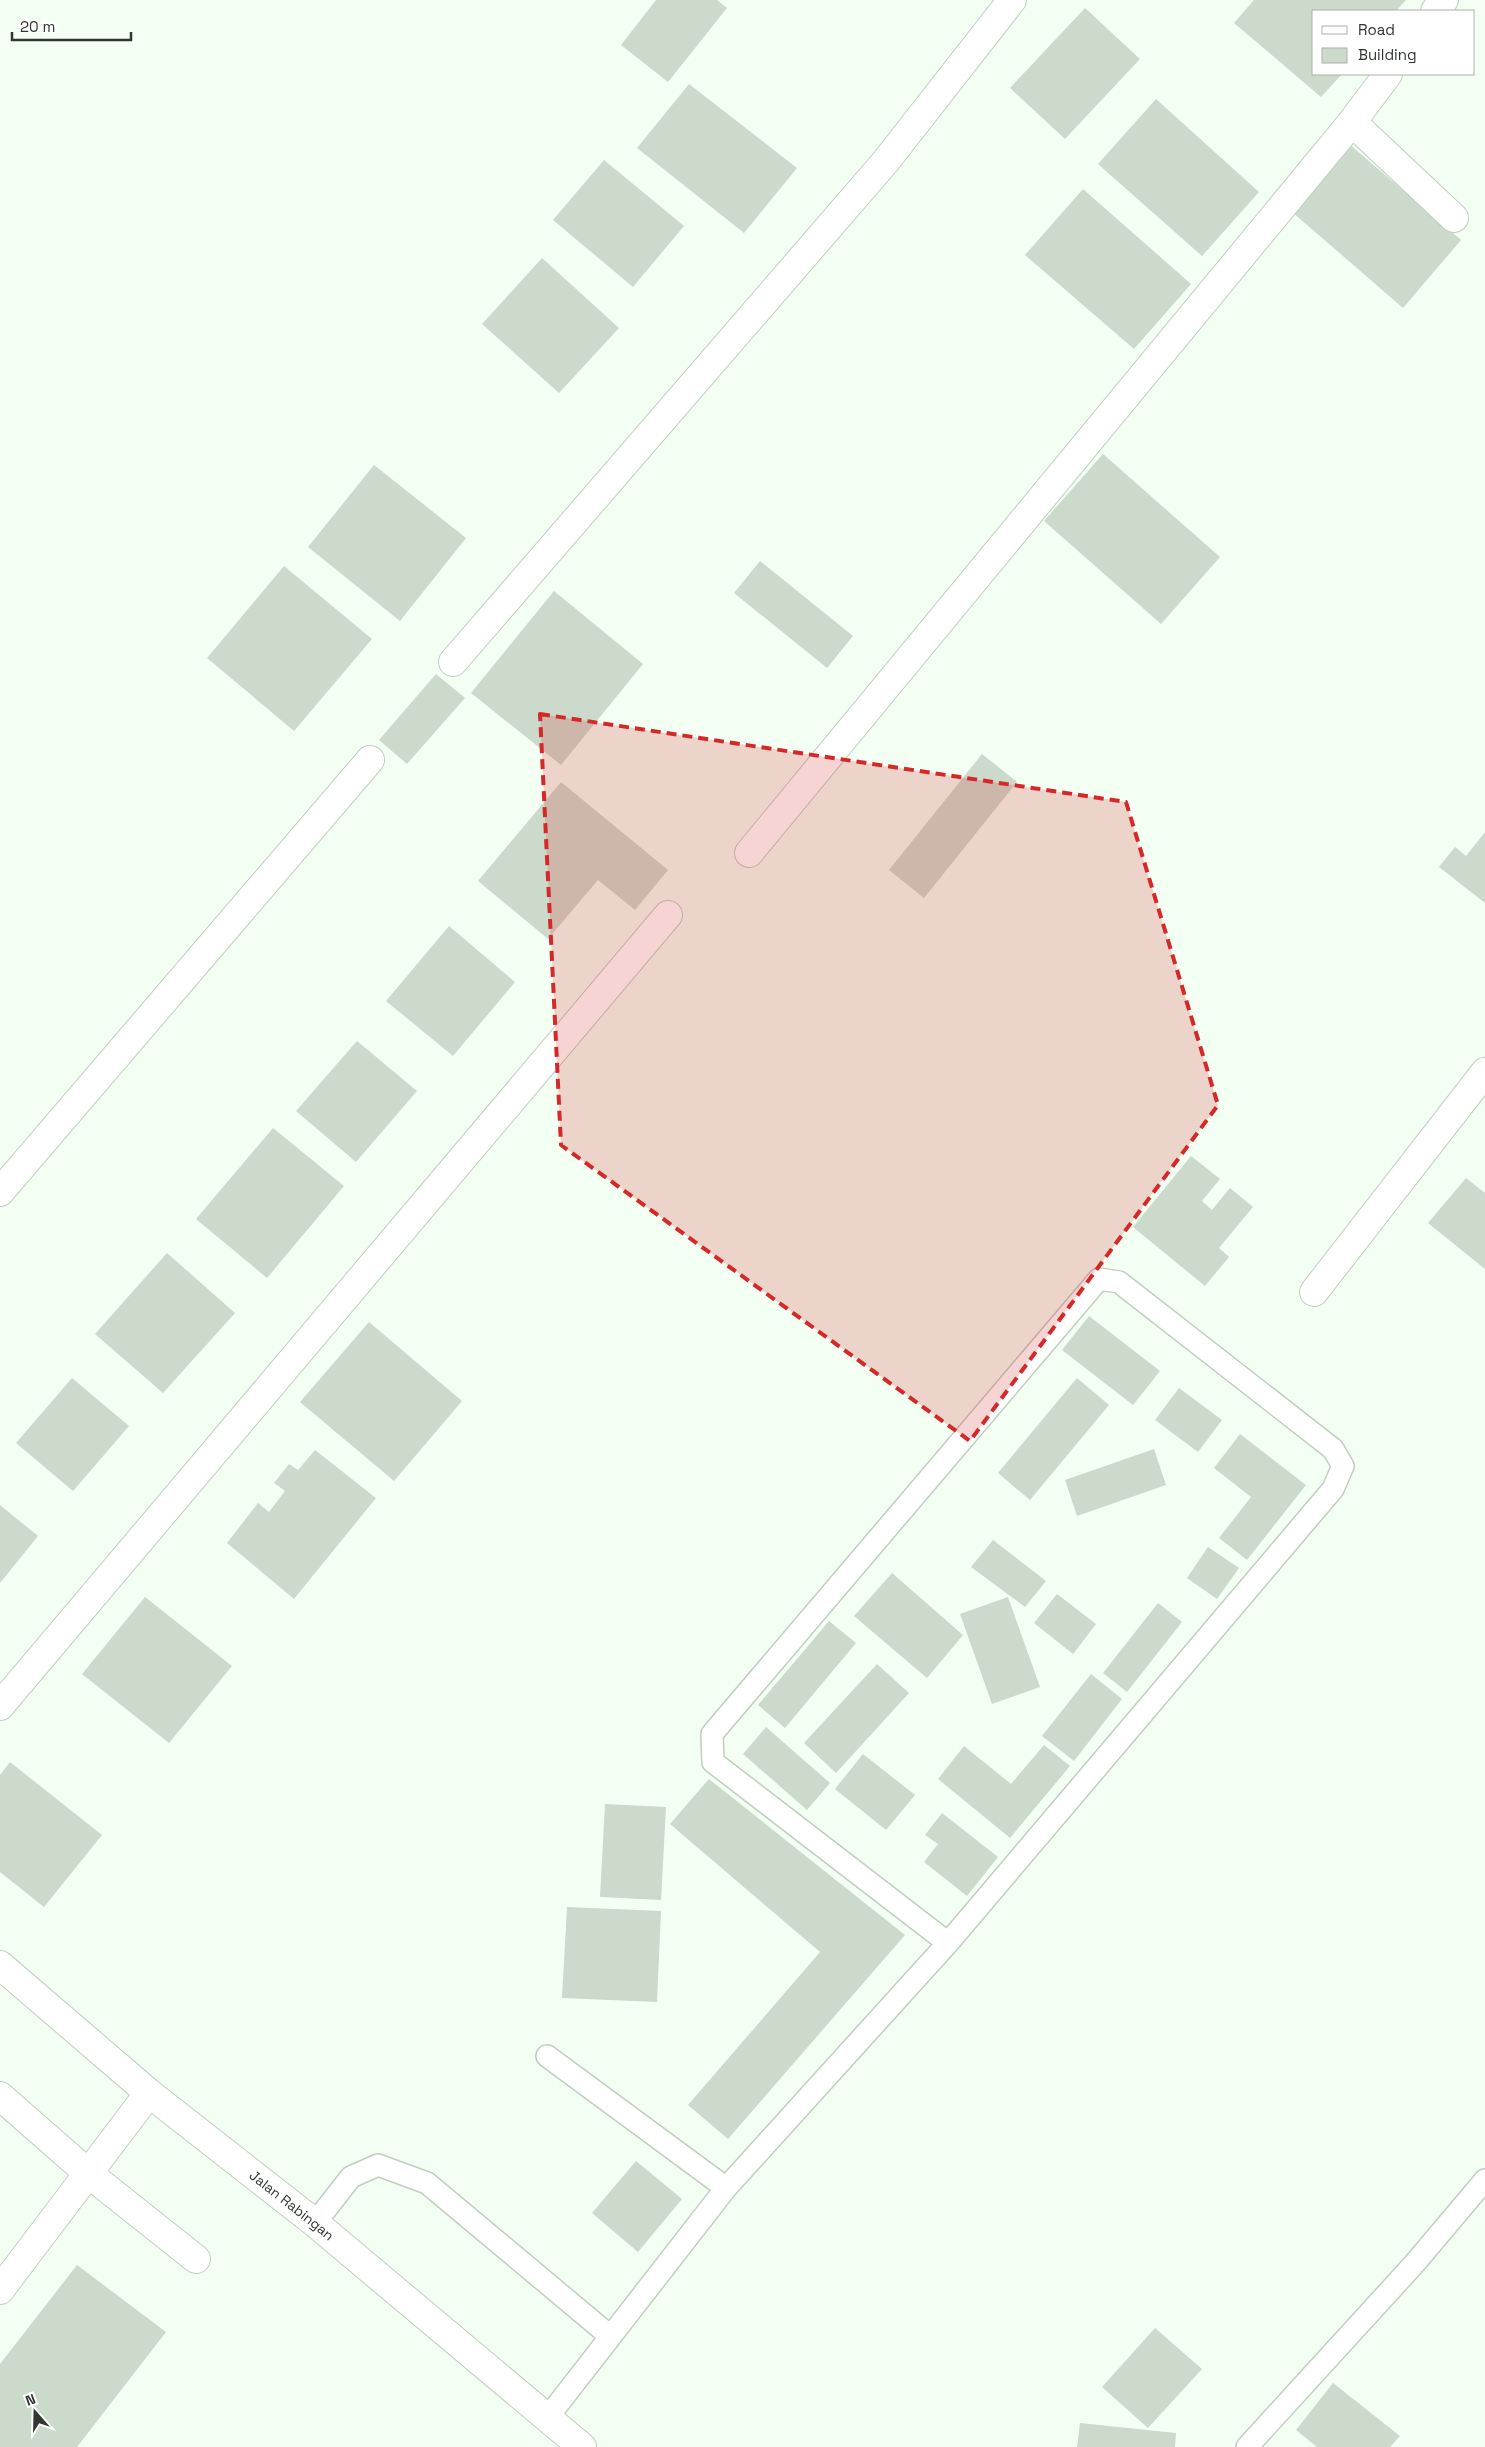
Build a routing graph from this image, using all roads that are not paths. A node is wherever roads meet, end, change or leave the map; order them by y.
1 (1012, 0) edge
2 (1444, 0) edge
3 (1436, 10) edge
4 (1387, 75) edge
5 (1352, 122) junction
6 (1454, 218) dead end
7 (453, 662) dead end
8 (370, 760) dead end
9 (749, 853) dead end
10 (668, 915) dead end
11 (1485, 1072) edge
12 (0, 1192) edge
13 (1314, 1292) dead end
14 (0, 1706) edge
15 (948, 1943) junction
16 (0, 1965) edge
17 (546, 2056) dead end
18 (149, 2094) junction
19 (0, 2096) edge
20 (89, 2174) junction
21 (1485, 2180) edge
22 (726, 2188) junction
23 (316, 2223) junction
24 (196, 2259) dead end
25 (0, 2290) edge
26 (610, 2336) junction
27 (548, 2417) junction
28 (582, 2447) edge
29 (1247, 2447) edge

1 - 7 street
2 - 3 street
4 - 5 street
5 - 6 street
5 - 9 street
8 - 12 street
10 - 14 street
11 - 13 street
15 - 15 lane
15 - 22 lane
16 - 18 street, Jalan Rabingan
17 - 22 lane
18 - 20 street
18 - 23 street, Jalan Rabingan
19 - 20 street
20 - 24 street
20 - 25 street
21 - 29 lane
22 - 26 lane
23 - 26 lane
23 - 27 street, Jalan Rabingan
26 - 27 lane
27 - 28 street, Jalan Rabingan

